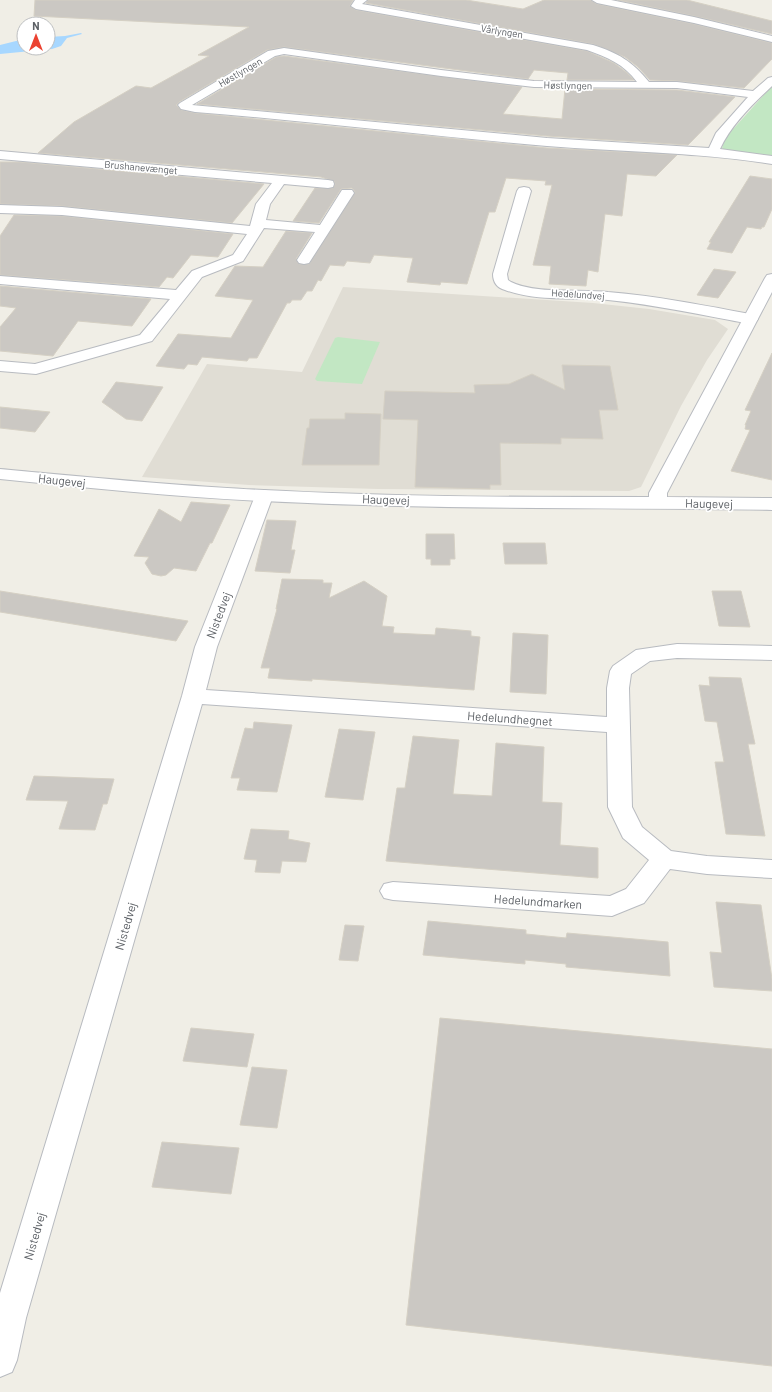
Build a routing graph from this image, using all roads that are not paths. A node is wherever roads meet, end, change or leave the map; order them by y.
1 (362, 0) edge
2 (597, 0) edge
3 (772, 39) edge
4 (772, 80) edge
5 (645, 84) junction
6 (756, 95) junction
7 (713, 152) junction
8 (0, 155) edge
9 (772, 160) edge
10 (281, 180) junction
11 (328, 184) dead end
12 (524, 191) dead end
13 (347, 193) dead end
14 (0, 209) edge
15 (257, 227) junction
16 (324, 229) junction
17 (304, 260) dead end
18 (772, 278) edge
19 (0, 280) edge
20 (179, 295) junction
21 (750, 319) junction
22 (0, 366) edge
23 (0, 474) edge
24 (264, 496) junction
25 (658, 502) junction
26 (772, 504) edge
27 (772, 653) edge
28 (193, 696) junction
29 (618, 725) junction
30 (664, 859) junction
31 (772, 869) edge
32 (393, 891) dead end
33 (0, 1360) edge

1 - 5 street, Vårlyngen
2 - 3 street
4 - 6 street
5 - 6 street, Høstlyngen
5 - 7 street, Høstlyngen
6 - 7 street
7 - 9 street, Høstlyngen
8 - 10 street, Brushanevænget
10 - 11 street, Brushanevænget
10 - 15 street
12 - 21 street, Hedelundvej
13 - 16 street
14 - 15 street
15 - 16 street
15 - 20 street
16 - 17 street
18 - 21 street
19 - 20 street
20 - 22 street
21 - 25 street
23 - 24 street, Haugevej
24 - 25 street, Haugevej
24 - 28 street, Nistedvej
25 - 26 street, Haugevej
27 - 29 street
28 - 29 street, Hedelundhegnet
28 - 33 street, Nistedvej
29 - 30 street
30 - 31 street
30 - 32 street, Hedelundmarken

